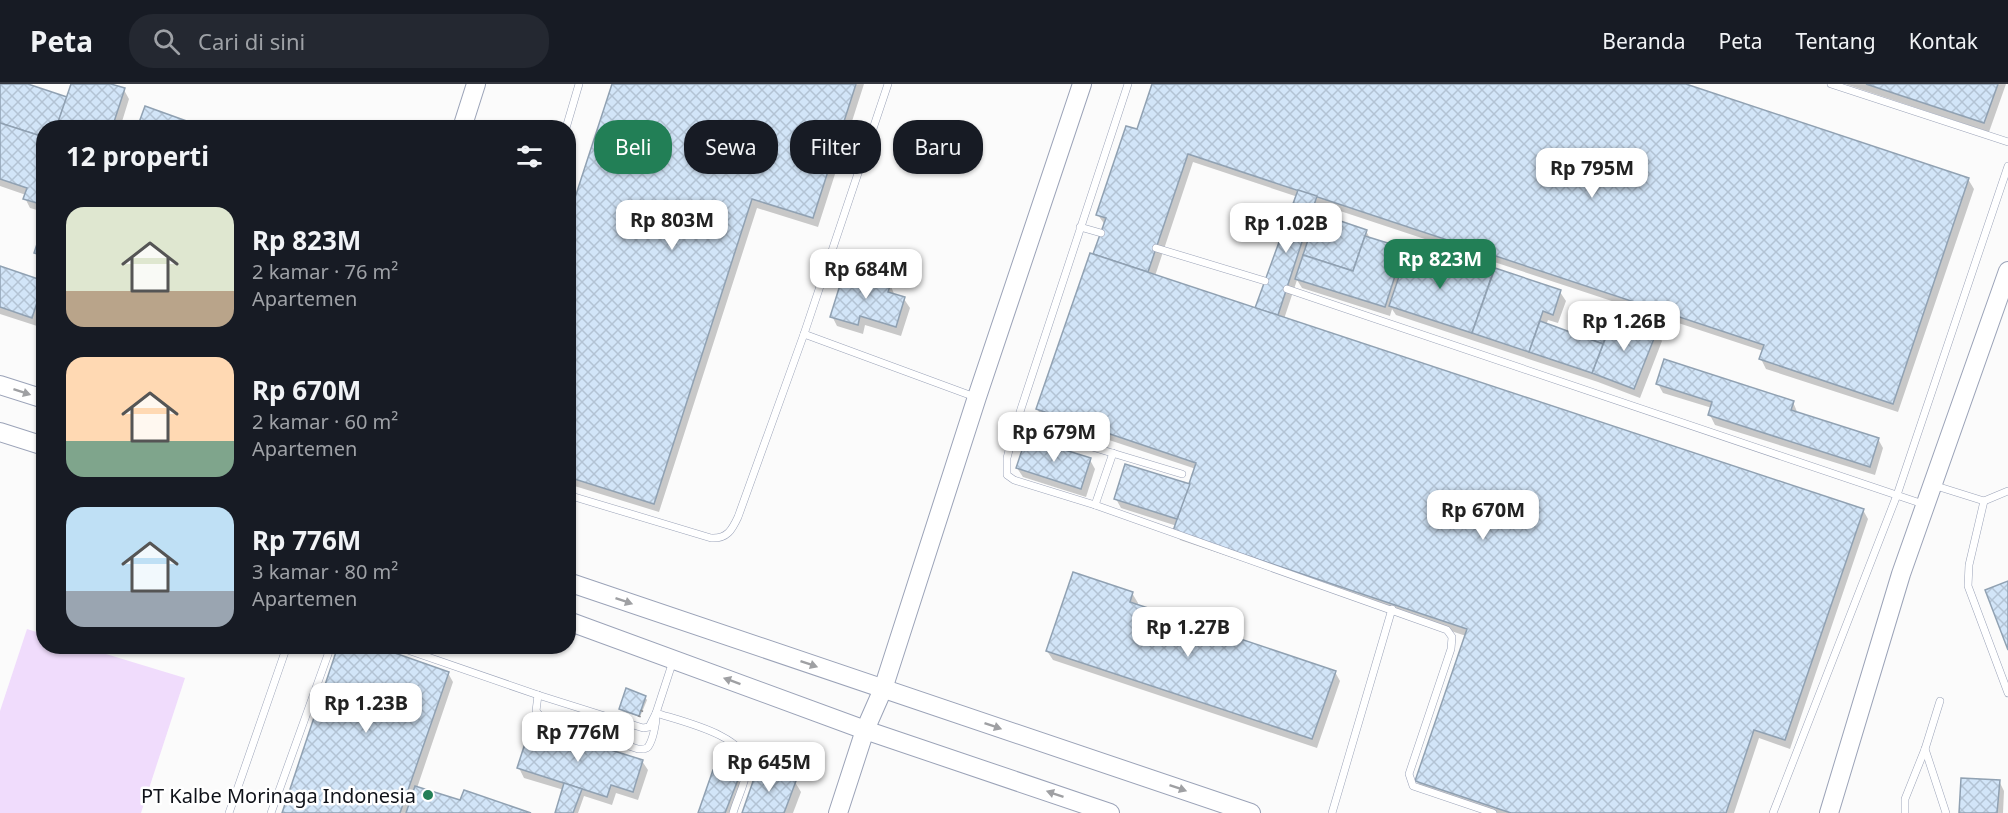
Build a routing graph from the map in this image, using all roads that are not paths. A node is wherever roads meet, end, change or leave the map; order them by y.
1 (476, 84) edge
2 (579, 84) edge
3 (888, 84) edge
4 (1083, 84) edge
5 (1128, 84) edge
6 (1831, 84) edge
7 (465, 120) edge
8 (568, 120) edge
9 (2008, 142) edge
10 (2008, 166) edge
11 (1080, 227) junction
12 (1101, 232) dead end
13 (1156, 248) dead end
14 (2008, 271) edge
15 (1265, 281) dead end
16 (1287, 289) dead end
17 (804, 334) junction
18 (0, 385) edge
19 (36, 396) edge
20 (978, 398) junction
21 (1016, 424) junction
22 (0, 432) edge
23 (36, 443) edge
24 (1113, 453) junction
25 (1182, 474) dead end
26 (1933, 485) junction
27 (2008, 491) edge
28 (1897, 495) junction
29 (576, 497) edge
30 (1984, 501) junction
31 (1925, 505) junction
32 (1095, 506) junction
33 (576, 585) edge
34 (1392, 609) junction
35 (576, 624) edge
36 (285, 654) edge
37 (328, 654) edge
38 (419, 654) edge
39 (673, 659) junction
40 (883, 689) junction
41 (2008, 693) edge
42 (538, 695) junction
43 (1940, 701) dead end
44 (656, 713) junction
45 (865, 730) junction
46 (1924, 749) junction
47 (230, 813) edge
48 (271, 813) edge
49 (733, 813) edge
50 (838, 813) edge
51 (1110, 813) edge
52 (1251, 813) edge
53 (1332, 813) edge
54 (1494, 813) edge
55 (1773, 813) edge
56 (1829, 813) edge
57 (1905, 813) edge
58 (1946, 813) edge

1 - 7 street
2 - 8 lane
3 - 17 lane
4 - 20 street
5 - 11 lane
6 - 9 lane
10 - 28 lane
11 - 12 lane
11 - 21 lane
13 - 15 lane
14 - 26 street
16 - 28 lane
17 - 20 lane
17 - 29 lane
18 -> 19 street
20 - 40 street
21 - 24 lane
21 - 32 lane
22 - 23 street
24 - 25 lane
24 - 32 lane
26 - 30 lane
26 - 31 street
27 - 30 lane
28 - 31 lane
28 - 55 lane
30 - 41 lane
31 - 56 street
32 - 34 lane
33 -> 40 street
34 - 53 lane
34 - 54 lane
35 - 39 street
36 - 47 lane
37 - 48 lane
38 - 42 lane
39 - 44 lane
45 -> 39 street
40 - 45 street
40 -> 52 street
42 - 44 lane
42 - 44 lane
43 - 46 lane
44 - 49 lane
45 - 50 street
51 -> 45 street
46 - 57 lane
46 - 58 lane

